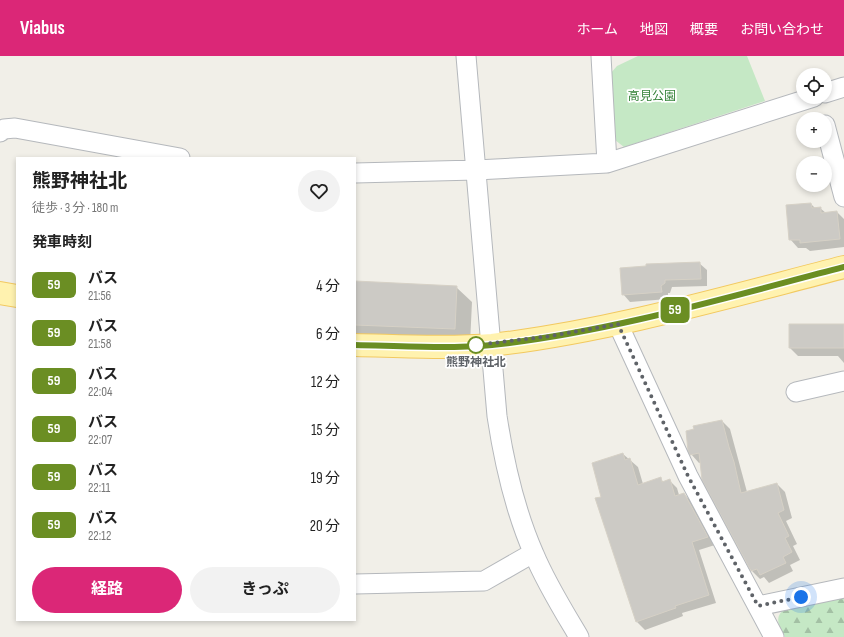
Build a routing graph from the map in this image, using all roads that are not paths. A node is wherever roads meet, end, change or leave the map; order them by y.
1 (466, 56) edge
2 (606, 58) edge
3 (844, 87) edge
4 (832, 91) edge
5 (796, 103) edge
6 (0, 132) edge
7 (831, 148) edge
8 (174, 157) edge
9 (608, 163) junction
10 (476, 170) junction
11 (356, 174) edge
12 (844, 197) edge
13 (844, 267) edge
14 (0, 293) edge
15 (16, 296) edge
16 (618, 324) junction
17 (356, 345) edge
18 (490, 345) junction
19 (844, 381) edge
20 (796, 392) dead end
21 (533, 554) junction
22 (356, 584) edge
23 (844, 588) edge
24 (758, 606) junction
25 (579, 637) edge
26 (774, 637) edge

1 - 10 street
2 - 9 street
3 - 4 street
5 - 9 street
6 - 8 street
7 - 12 street
9 - 10 street
10 - 11 street
10 - 18 street
13 - 16 main road
14 - 15 main road
16 - 18 main road
16 - 24 street
17 - 18 main road
18 - 21 street
19 - 20 street
21 - 22 street
21 - 25 street
23 - 24 street
24 - 26 street

